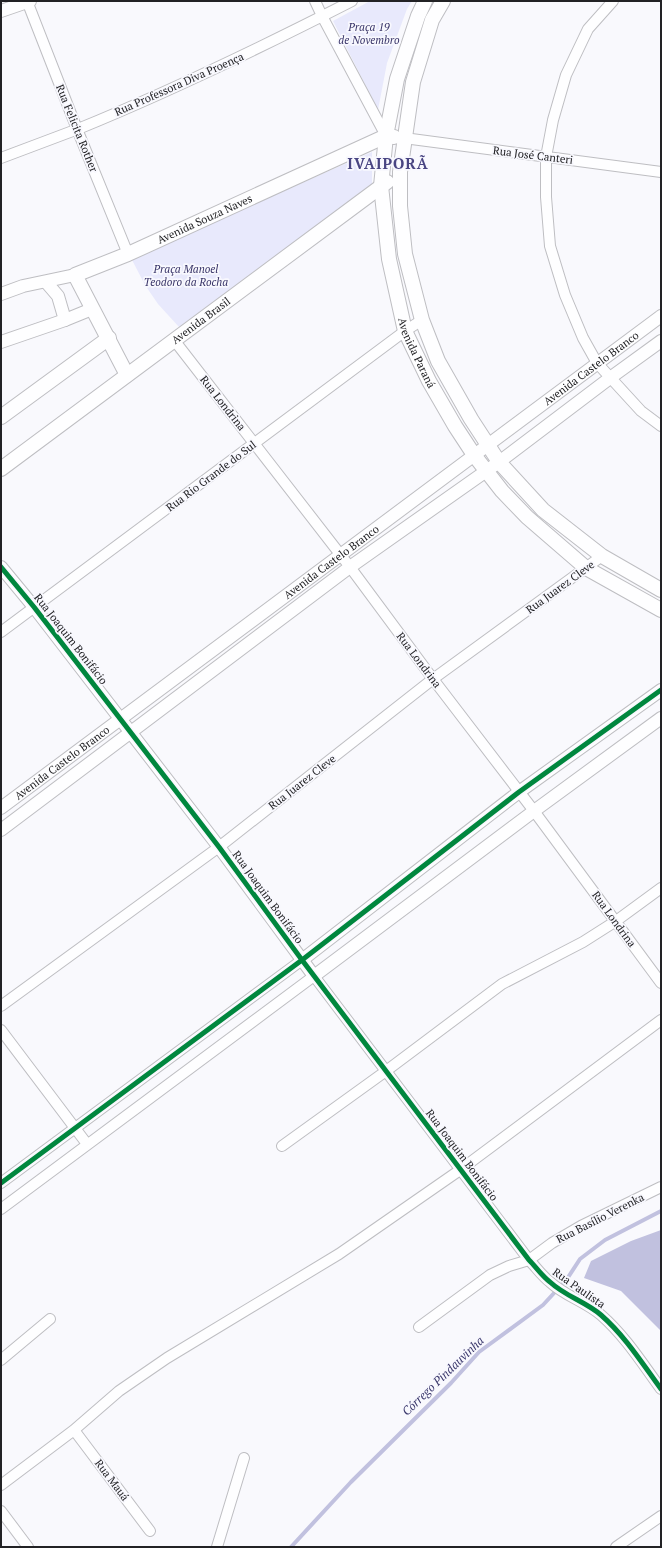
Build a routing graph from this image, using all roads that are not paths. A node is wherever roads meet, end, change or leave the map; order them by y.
1 (28, 1) edge
2 (315, 1) edge
3 (352, 1) edge
4 (425, 1) edge
5 (443, 1) edge
6 (613, 1) edge
7 (1, 12) edge
8 (322, 16) junction
9 (77, 129) junction
10 (386, 136) junction
11 (404, 138) junction
12 (546, 157) junction
13 (1, 158) edge
14 (400, 172) junction
15 (661, 172) edge
16 (381, 186) junction
17 (128, 254) junction
18 (75, 275) junction
19 (46, 282) junction
20 (1, 294) edge
21 (92, 309) junction
22 (661, 316) edge
23 (65, 320) junction
24 (422, 320) junction
25 (405, 331) junction
26 (109, 338) junction
27 (174, 340) junction
28 (661, 341) edge
29 (1, 342) edge
30 (597, 363) junction
31 (127, 375) junction
32 (610, 378) junction
33 (1, 417) edge
34 (661, 426) edge
35 (255, 443) junction
36 (488, 446) junction
37 (474, 455) junction
38 (499, 462) junction
39 (1, 469) edge
40 (487, 469) junction
41 (340, 555) junction
42 (602, 556) junction
43 (1, 567) edge
44 (350, 568) junction
45 (586, 568) junction
46 (661, 590) edge
47 (34, 608) junction
48 (661, 610) edge
49 (1, 632) edge
50 (433, 679) junction
51 (661, 690) edge
52 (661, 718) edge
53 (120, 720) junction
54 (130, 734) junction
55 (519, 792) junction
56 (1, 808) edge
57 (534, 811) junction
58 (1, 830) edge
59 (219, 847) junction
60 (661, 888) edge
61 (616, 921) junction
62 (302, 960) junction
63 (314, 976) junction
64 (661, 983) edge
65 (1, 1006) edge
66 (661, 1020) edge
67 (1, 1030) edge
68 (386, 1071) junction
69 (76, 1128) junction
70 (87, 1144) junction
71 (282, 1146) dead end
72 (460, 1170) junction
73 (1, 1183) edge
74 (661, 1187) edge
75 (1, 1209) edge
76 (529, 1260) junction
77 (50, 1319) dead end
78 (419, 1327) dead end
79 (1, 1360) edge
80 (661, 1389) edge
81 (74, 1430) junction
82 (244, 1458) dead end
83 (1, 1485) edge
84 (1, 1511) edge
85 (661, 1516) edge
86 (150, 1531) dead end
87 (28, 1547) edge
88 (218, 1547) edge
89 (616, 1547) edge

1 - 7 street
1 - 9 street, Rua Felicita Rother
2 - 8 street
3 - 8 street, Rua Professora Diva Proença
4 - 10 main road, Avenida Paraná
5 - 11 main road, Avenida Paraná
6 - 12 street
8 - 9 street, Rua Professora Diva Proença
8 - 10 street
9 - 13 street, Rua Professora Diva Proença
9 - 17 street, Rua Felicita Rother
10 - 11 main road
10 - 16 main road, Avenida Paraná
10 - 17 main road, Avenida Souza Naves
11 - 12 street, Rua José Canteri
11 - 14 main road, Avenida Paraná
12 - 15 street, Rua José Canteri
12 - 30 street
14 - 16 main road, Avenida Brasil
14 - 24 main road, Avenida Paraná
16 - 25 main road, Avenida Paraná
16 - 27 main road, Avenida Brasil
17 - 18 main road, Avenida Souza Naves
18 - 19 street, Avenida Souza Naves
18 - 21 main road
19 - 20 street, Avenida Souza Naves
19 - 23 street
21 - 23 street
21 - 26 main road
22 - 30 street, Avenida Castelo Branco
23 - 29 street
24 - 25 street, Rua Rio Grande do Sul
24 - 36 main road, Avenida Paraná
25 - 35 street, Rua Rio Grande do Sul
25 - 37 main road, Avenida Paraná
26 - 31 main road
26 - 33 main road
27 - 31 main road, Avenida Brasil
27 - 35 street, Rua Londrina
28 - 32 street, Avenida Castelo Branco
30 - 32 street
30 - 36 street, Avenida Castelo Branco
31 - 39 main road, Avenida Brasil
32 - 34 street
32 - 38 street, Avenida Castelo Branco
35 - 41 street, Rua Londrina
35 - 47 street, Rua Rio Grande do Sul
36 - 37 street, Avenida Castelo Branco
36 - 38 main road, Avenida Paraná
37 - 40 main road, Avenida Paraná
37 - 41 street, Avenida Castelo Branco
38 - 40 street, Avenida Castelo Branco
38 - 42 main road, Avenida Paraná
40 - 44 street, Avenida Castelo Branco
40 - 45 main road, Avenida Paraná
41 - 44 street, Rua Londrina
41 - 53 street, Avenida Castelo Branco
42 - 45 street, Rua Juarez Cleve
42 - 46 main road, Avenida Paraná
43 - 47 street, Rua Joaquim Bonifácio
44 - 50 street, Rua Londrina
44 - 54 street, Avenida Castelo Branco
45 - 48 main road, Avenida Paraná
45 - 50 street, Rua Juarez Cleve
47 - 49 street, Rua Rio Grande do Sul
47 - 53 street, Rua Joaquim Bonifácio
50 - 55 street, Rua Londrina
50 - 59 street, Rua Juarez Cleve
51 - 55 street
52 - 57 street
53 - 54 street, Rua Joaquim Bonifácio
53 - 56 street, Avenida Castelo Branco
54 - 58 street, Avenida Castelo Branco
54 - 59 street, Rua Joaquim Bonifácio
55 - 57 street, Rua Londrina
55 - 62 street
57 - 61 street, Rua Londrina
57 - 63 street
59 - 62 street, Rua Joaquim Bonifácio
59 - 65 street, Rua Juarez Cleve
60 - 61 street
61 - 64 street, Rua Londrina
61 - 68 street
62 - 63 street, Rua Joaquim Bonifácio
62 - 69 street
63 - 68 street, Rua Joaquim Bonifácio
63 - 70 street
66 - 72 street
67 - 69 street
68 - 71 street
68 - 72 street, Rua Joaquim Bonifácio
69 - 70 street
69 - 73 street
70 - 75 street
72 - 76 street, Rua Joaquim Bonifácio
72 - 81 street
74 - 76 street, Rua Basílio Verenka
76 - 78 street, Rua Basílio Verenka
76 - 80 street, Rua Paulista
77 - 79 street
81 - 83 street
81 - 86 street, Rua Mauá
82 - 88 street
84 - 87 street
85 - 89 street

